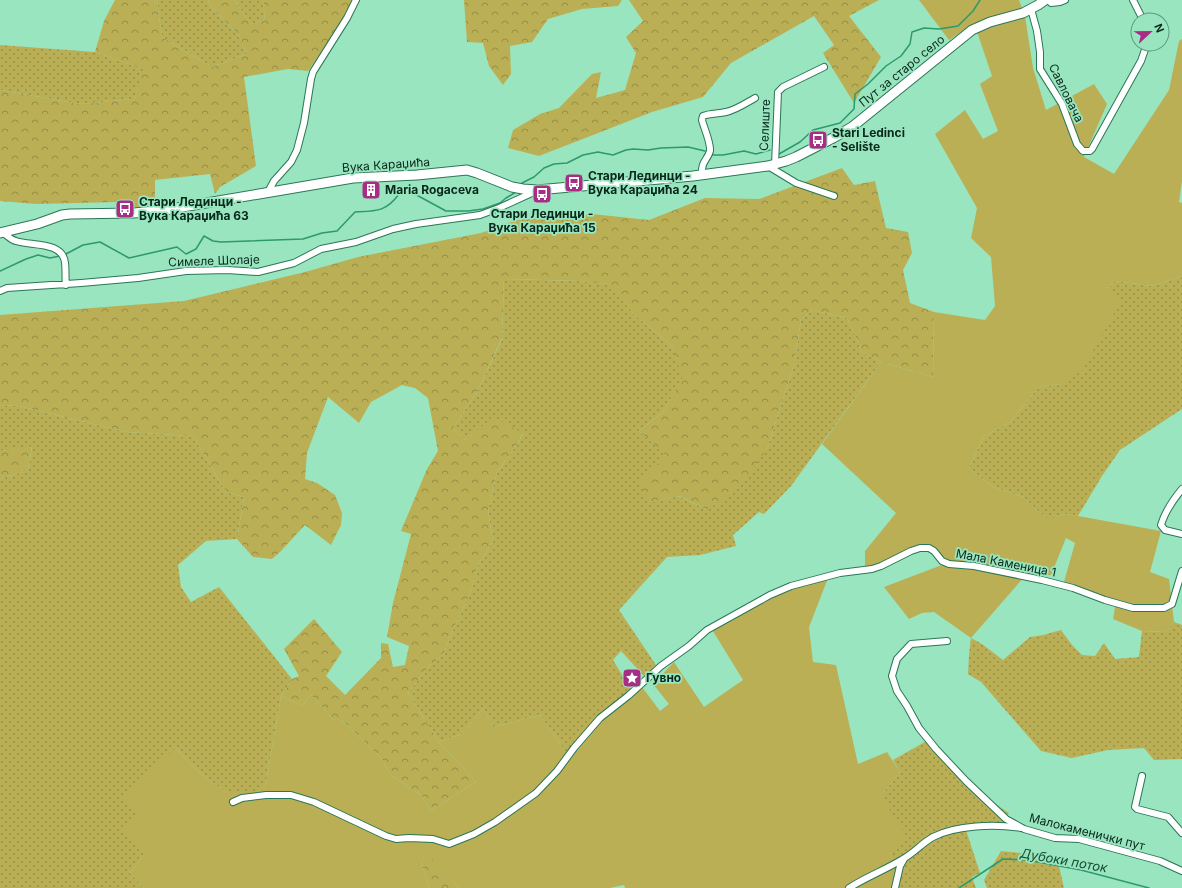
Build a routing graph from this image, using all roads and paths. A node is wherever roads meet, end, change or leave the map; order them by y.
1 (356, 0) edge
2 (1046, 0) edge
3 (1065, 0) edge
4 (1133, 0) edge
5 (1031, 9) junction
6 (1139, 12) edge
7 (1144, 52) edge
8 (824, 67) dead end
9 (755, 98) dead end
10 (771, 166) junction
11 (702, 175) junction
12 (537, 190) junction
13 (268, 192) junction
14 (834, 196) dead end
15 (1, 233) edge
16 (66, 285) junction
17 (0, 291) edge
18 (1182, 489) edge
19 (1182, 534) edge
20 (1182, 571) edge
21 (947, 641) dead end
22 (1142, 776) dead end
23 (233, 802) dead end
24 (1024, 829) junction
25 (1182, 833) edge
26 (904, 859) junction
27 (1182, 871) edge
28 (848, 888) edge
29 (895, 888) edge

1 - 13 street
2 - 3 street
2 - 5 street, Пут за старо село
4 - 6 street
5 - 7 street, Савловача
5 - 10 street, Пут за старо село
8 - 10 street, Селиште
9 - 11 street
10 - 11 street, Вука Караџића
10 - 14 street
11 - 12 street, Вука Караџића
12 - 13 street, Вука Караџића
12 - 16 street, Симеле Шолаје
13 - 15 street, Вука Караџића
15 - 16 street
16 - 17 street, Симеле Шолаје
18 - 19 street
20 - 23 street, Мала Каменица 1
21 - 24 street, Малокаменички пут
22 - 25 street
24 - 26 street
24 - 27 street, Малокаменички пут
26 - 28 street
26 - 29 street

